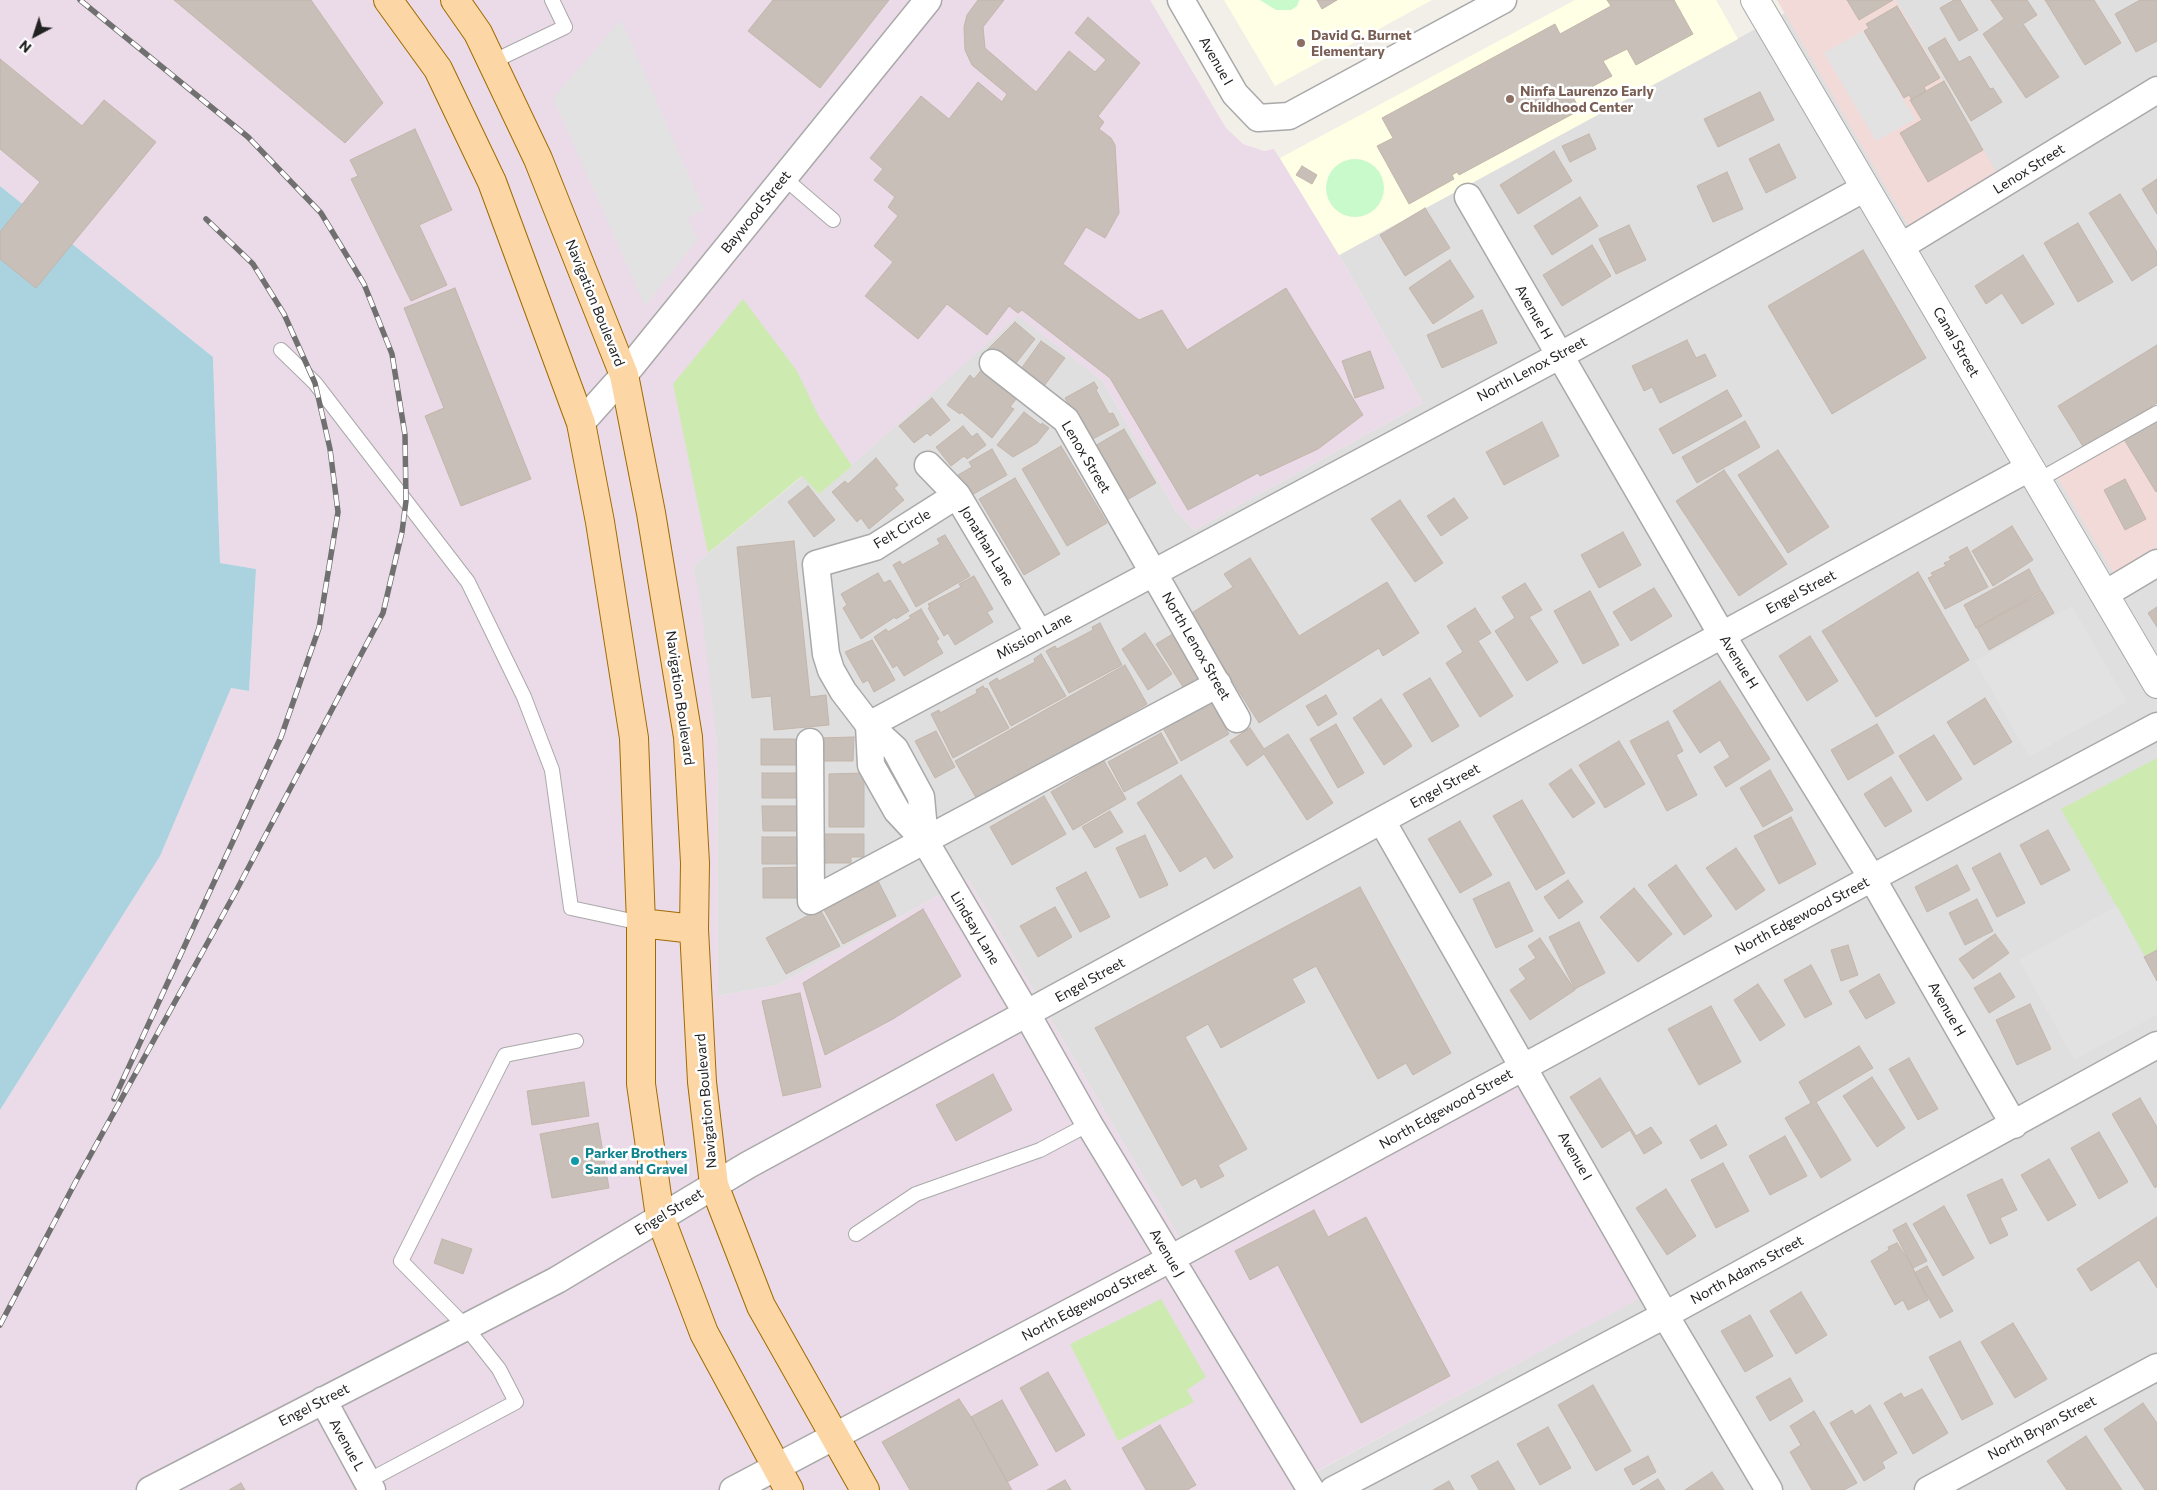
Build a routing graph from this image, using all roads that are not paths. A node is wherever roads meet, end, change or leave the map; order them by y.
1 (388, 0) edge
2 (455, 0) edge
3 (552, 0) edge
4 (928, 0) edge
5 (1181, 0) edge
6 (1503, 0) edge
7 (1754, 0) edge
8 (492, 62) junction
9 (2157, 90) edge
10 (784, 177) junction
11 (1865, 188) junction
12 (1468, 196) dead end
13 (834, 220) dead end
14 (1900, 247) junction
15 (281, 350) dead end
16 (1559, 356) junction
17 (993, 363) dead end
18 (624, 375) junction
19 (2157, 414) edge
20 (581, 423) junction
21 (928, 465) dead end
22 (2033, 474) junction
23 (957, 495) junction
24 (1198, 548) joint
25 (2157, 563) edge
26 (816, 564) joint
27 (1154, 573) junction
28 (2105, 594) junction
29 (1039, 633) junction
30 (1722, 635) junction
31 (1218, 684) junction
32 (2157, 684) edge
33 (1237, 719) dead end
34 (869, 725) junction
35 (2157, 726) edge
36 (810, 742) dead end
37 (1382, 821) junction
38 (925, 841) junction
39 (1872, 878) junction
40 (641, 923) junction
41 (694, 928) junction
42 (1027, 1014) junction
43 (576, 1041) dead end
44 (2157, 1045) edge
45 (1524, 1067) junction
46 (1090, 1124) junction
47 (2014, 1125) junction
48 (714, 1185) junction
49 (660, 1217) junction
50 (856, 1234) dead end
51 (1170, 1259) junction
52 (1665, 1315) junction
53 (465, 1326) junction
54 (2157, 1367) edge
55 (323, 1400) junction
56 (835, 1436) junction
57 (782, 1478) edge
58 (366, 1487) edge
59 (150, 1490) edge
60 (733, 1490) edge
61 (865, 1490) edge
62 (1311, 1490) edge
63 (1333, 1490) edge
64 (1769, 1490) edge
65 (1928, 1490) edge

1 - 20 main road
2 - 8 main road, Navigation Boulevard
3 - 8 lane
4 - 10 street, Baywood Street
5 - 6 street, Avenue I
7 - 11 street, Canal Street
8 - 18 main road, Navigation Boulevard
9 - 14 street, Lenox Street
10 - 13 lane
10 - 18 street, Baywood Street
11 - 14 street, Canal Street
11 - 16 street, North Lenox Street
12 - 16 street, Avenue H
14 - 22 street, Canal Street
15 - 40 lane
16 - 24 street, North Lenox Street
16 - 30 street, Avenue H
17 - 27 street, Lenox Street
18 - 20 street, Baywood Street
18 - 41 main road, Navigation Boulevard
19 - 22 lane
20 - 40 main road
21 - 23 street, Jonathan Lane
22 - 28 street, Canal Street
22 - 30 street, Engel Street
23 - 26 street, Felt Circle
23 - 29 street, Jonathan Lane
24 - 27 street, Mission Lane
25 - 28 street
26 - 34 street, Lindsay Lane
27 - 29 street, Mission Lane
27 - 31 street, North Lenox Street
28 - 32 street, Canal Street
29 - 34 street, Mission Lane
30 - 37 street, Engel Street
30 - 39 street, Avenue H
31 - 33 street, North Lenox Street
31 - 38 street
34 - 38 street, Lindsay Lane
35 - 39 street, North Edgewood Street
36 - 38 street
37 - 42 street, Engel Street
37 - 45 street, Avenue I
38 - 42 street, Lindsay Lane
39 - 45 street, North Edgewood Street
39 - 47 street, Avenue H
40 - 41 main road
40 - 49 main road
41 - 48 main road, Navigation Boulevard
42 - 46 street, Avenue J
42 - 48 street, Engel Street
43 - 53 lane
44 - 47 street, North Adams Street
45 - 51 street, North Edgewood Street
45 - 52 street, Avenue I
46 - 50 lane
46 - 51 street, Avenue J
47 - 52 street, North Adams Street
48 - 49 street, Engel Street
48 - 56 main road, Navigation Boulevard
49 - 53 street, Engel Street
49 - 57 main road
51 - 56 street, North Edgewood Street
51 - 62 street, Avenue J
52 - 63 street, North Adams Street
52 - 64 street, Avenue I
53 - 55 street, Engel Street
53 - 58 lane
54 - 65 street, North Bryan Street
55 - 58 street, Avenue L
55 - 59 street, Engel Street
56 - 57 street, North Edgewood Street
56 - 61 main road, Navigation Boulevard
57 - 60 street, North Edgewood Street

